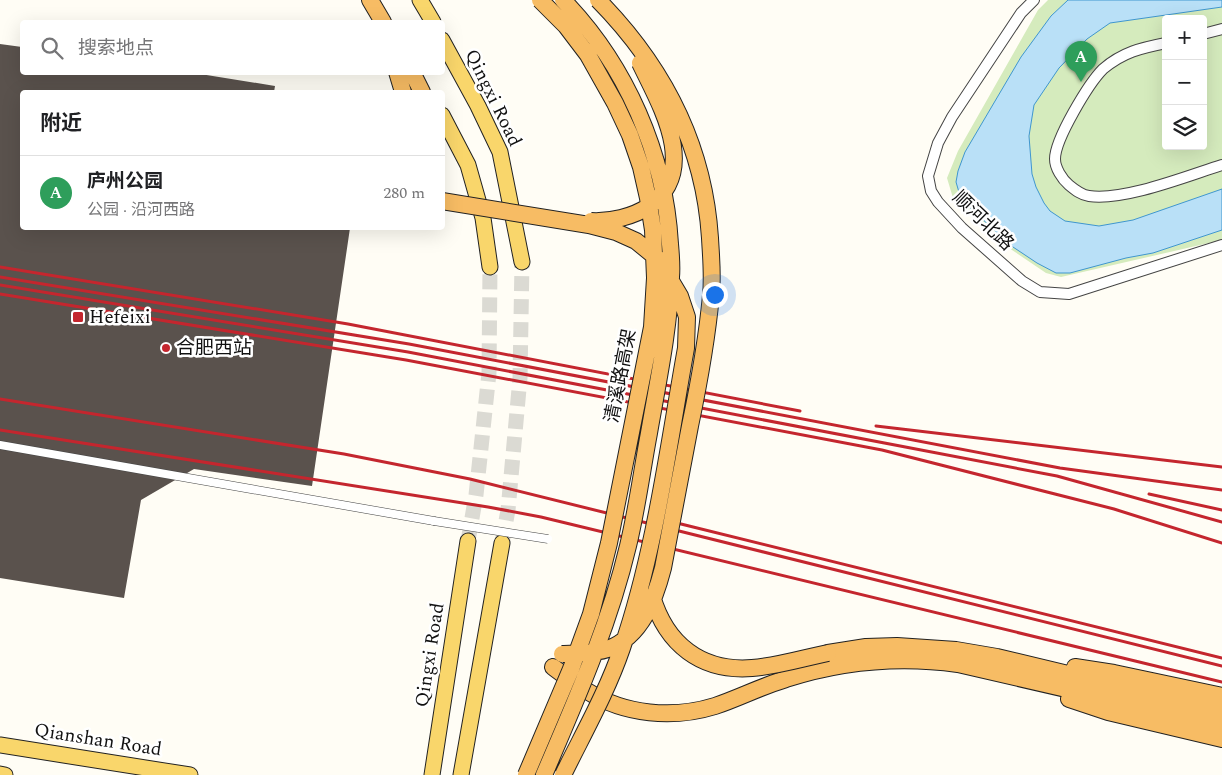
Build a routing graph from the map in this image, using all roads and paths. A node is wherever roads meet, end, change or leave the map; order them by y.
1 (360, 0) edge
2 (370, 0) edge
3 (378, 0) edge
4 (420, 0) edge
5 (540, 0) edge
6 (563, 0) edge
7 (1034, 0) edge
8 (604, 5) edge
9 (369, 20) edge
10 (382, 20) edge
11 (390, 20) edge
12 (432, 20) edge
13 (1222, 29) edge
14 (1207, 33) edge
15 (1162, 44) edge
16 (445, 46) edge
17 (398, 75) edge
18 (414, 75) edge
19 (422, 75) edge
20 (402, 90) edge
21 (421, 90) edge
22 (430, 90) edge
23 (445, 122) edge
24 (1222, 165) edge
25 (447, 202) edge
26 (1222, 245) edge
27 (522, 262) tunnel mouth
28 (490, 267) tunnel mouth
29 (0, 445) edge
30 (548, 539) dead end
31 (468, 541) tunnel mouth
32 (502, 543) tunnel mouth
33 (649, 548) junction
34 (997, 657) junction
35 (996, 673) junction
36 (1222, 696) edge
37 (1222, 711) edge
38 (1222, 725) edge
39 (1222, 739) edge
40 (0, 745) edge
41 (0, 774) edge
42 (6, 775) edge
43 (190, 775) edge
44 (432, 775) edge
45 (462, 775) edge
46 (526, 775) edge
47 (544, 775) edge
48 (562, 775) edge

1 - 9 highway
2 - 10 highway
3 - 11 main road
4 - 12 main road
5 - 46 highway, 清溪路高架, bridge
6 - 47 highway, 清溪路高架, bridge
7 - 26 street, 顺河北路
8 - 25 highway, bridge
8 - 35 highway, bridge
13 - 14 street
15 - 24 street
16 - 27 main road, Qingxi Road
17 - 20 highway
18 - 21 highway
19 - 22 main road
23 - 28 main road
25 - 33 highway, bridge
29 - 30 street, bridge
31 - 44 main road, Qingxi Road
32 - 45 main road
33 - 34 highway, bridge
33 - 48 highway, bridge
34 - 36 highway
34 - 37 highway
35 - 38 highway
35 - 39 highway
40 - 43 main road, Qianshan Road
41 - 42 main road

